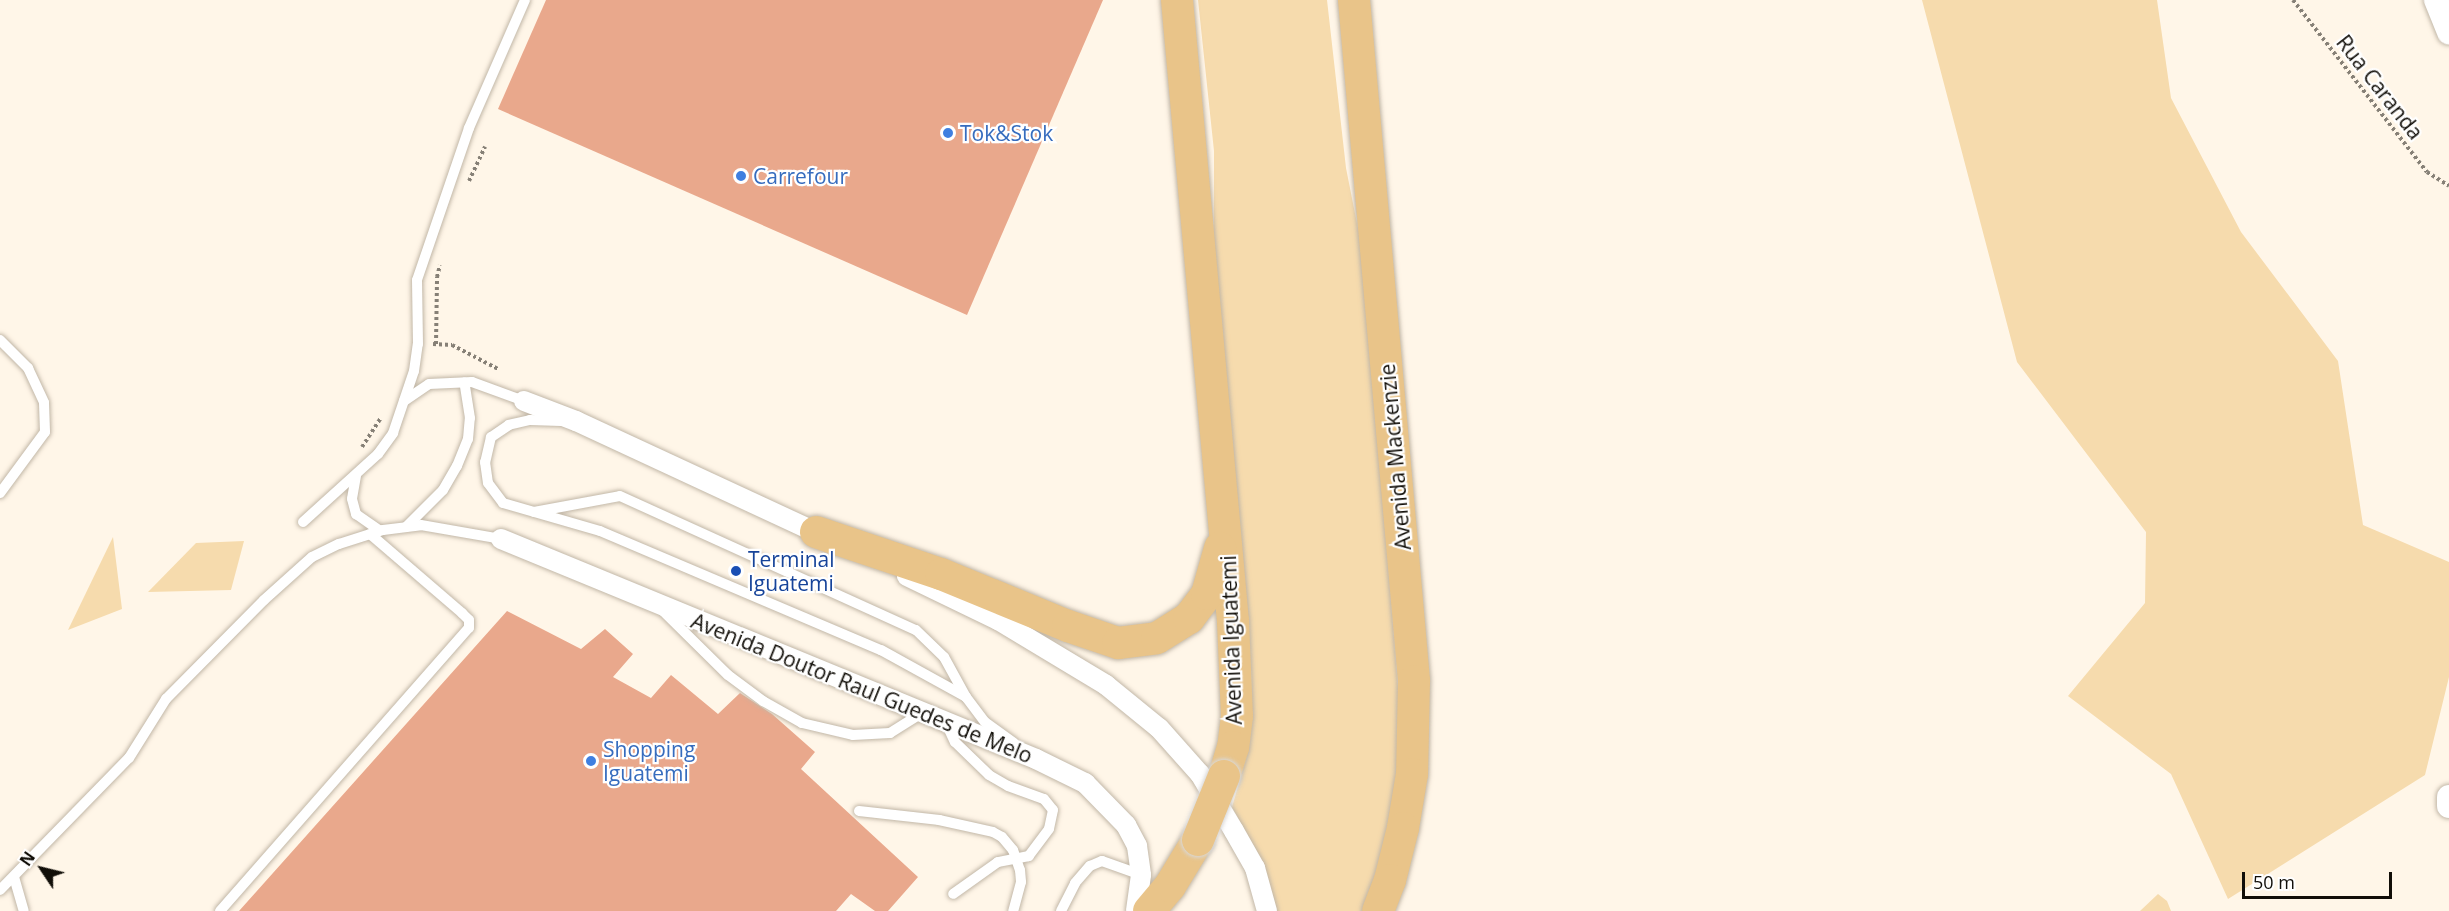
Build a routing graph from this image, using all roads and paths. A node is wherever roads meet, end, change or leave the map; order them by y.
1 (525, 0) edge
2 (1354, 0) edge
3 (2293, 0) edge
4 (2436, 0) edge
5 (1178, 3) edge
6 (2449, 33) edge
7 (485, 146) dead end
8 (467, 184) dead end
9 (2449, 186) edge
10 (441, 261) dead end
11 (0, 340) edge
12 (418, 344) junction
13 (436, 344) junction
14 (498, 369) dead end
15 (464, 382) junction
16 (404, 401) junction
17 (524, 401) joint
18 (385, 410) dead end
19 (576, 421) junction
20 (356, 454) dead end
21 (356, 476) junction
22 (0, 493) edge
23 (531, 512) junction
24 (303, 522) dead end
25 (406, 527) junction
26 (1226, 527) junction
27 (375, 532) junction
28 (816, 532) junction
29 (501, 539) joint
30 (654, 602) junction
31 (966, 697) junction
32 (922, 713) junction
33 (946, 723) junction
34 (1036, 759) junction
35 (2449, 798) edge
36 (2449, 806) edge
37 (859, 811) dead end
38 (1016, 859) junction
39 (1141, 875) junction
40 (14, 877) junction
41 (0, 890) edge
42 (953, 894) dead end
43 (24, 911) edge
44 (220, 911) edge
45 (1013, 911) edge
46 (1061, 911) edge
47 (1136, 911) edge
48 (1149, 911) edge
49 (1267, 911) edge
50 (1378, 911) edge

1 - 12 lane
2 - 50 main road, Avenida Mackenzie
3 - 9 path, Rua Caranda
4 - 6 street
5 - 26 main road
7 - 8 path
10 - 13 path
11 - 22 lane
12 - 13 path
12 - 16 lane
13 - 14 path
15 - 16 lane
15 - 17 lane
15 - 25 lane
16 - 21 lane
17 - 19 street
18 - 20 path
19 - 23 lane
19 - 28 street
21 - 24 lane
21 - 27 lane
23 - 31 lane
23 - 31 lane
25 - 27 lane
25 - 29 lane
26 - 28 main road
26 - 48 main road, Avenida Iguatemi, bridge
27 - 40 lane
27 - 44 lane
28 - 49 street
29 - 30 street, Avenida Doutor Raul Guedes de Melo
30 - 32 street, Avenida Doutor Raul Guedes de Melo
30 - 32 lane
31 - 34 lane
32 - 33 street, Avenida Doutor Raul Guedes de Melo
33 - 34 street, Avenida Doutor Raul Guedes de Melo
33 - 38 lane
34 - 39 street, Avenida Doutor Raul Guedes de Melo
35 - 36 street
37 - 38 lane
38 - 42 lane
38 - 45 lane
39 - 46 lane
39 - 47 street, Avenida Doutor Raul Guedes de Melo
40 - 41 lane
40 - 43 lane

